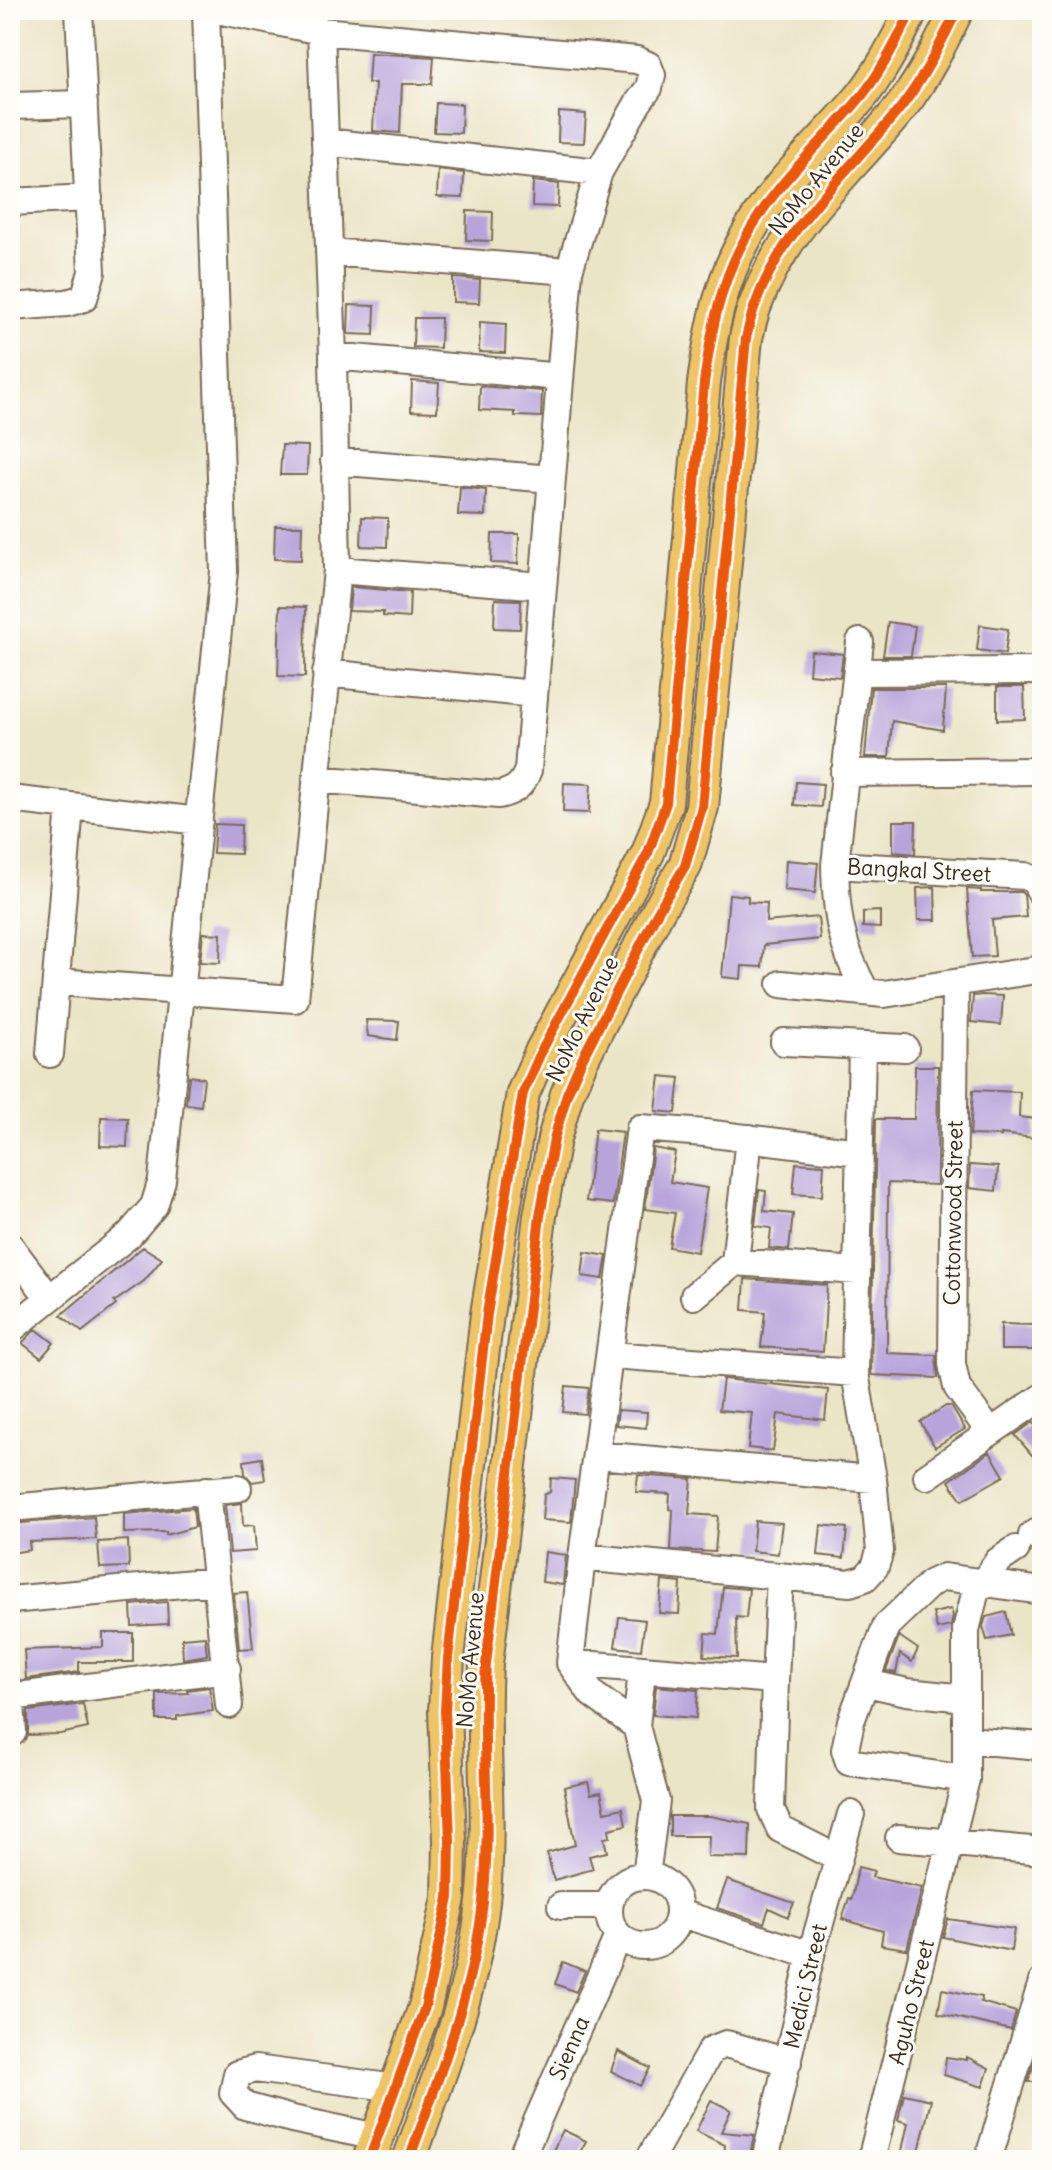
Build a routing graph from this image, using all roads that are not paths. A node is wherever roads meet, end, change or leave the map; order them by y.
1 (79, 10) edge
2 (206, 10) edge
3 (217, 10) edge
4 (912, 10) edge
5 (957, 10) edge
6 (321, 31) junction
7 (84, 104) junction
8 (10, 106) edge
9 (325, 142) junction
10 (599, 172) junction
11 (89, 198) junction
12 (10, 202) edge
13 (329, 252) junction
14 (569, 271) junction
15 (10, 307) edge
16 (333, 356) junction
17 (560, 377) junction
18 (334, 461) junction
19 (552, 479) junction
20 (337, 570) junction
21 (543, 586) junction
22 (860, 642) dead end
23 (1042, 671) edge
24 (857, 672) junction
25 (326, 673) junction
26 (534, 694) junction
27 (1042, 771) edge
28 (844, 773) junction
29 (316, 779) junction
30 (10, 799) edge
31 (70, 806) junction
32 (199, 821) junction
33 (835, 865) junction
34 (1042, 895) edge
35 (1042, 969) edge
36 (57, 982) junction
37 (781, 984) dead end
38 (955, 984) junction
39 (182, 991) junction
40 (866, 992) junction
41 (784, 1042) dead end
42 (862, 1046) junction
43 (905, 1048) dead end
44 (50, 1054) dead end
45 (749, 1138) junction
46 (859, 1152) junction
47 (10, 1246) edge
48 (735, 1262) junction
49 (857, 1271) junction
50 (694, 1296) dead end
51 (49, 1298) junction
52 (10, 1330) edge
53 (611, 1355) junction
54 (855, 1373) junction
55 (1042, 1397) edge
56 (990, 1432) junction
57 (597, 1455) junction
58 (927, 1476) dead end
59 (873, 1479) junction
60 (238, 1488) dead end
61 (207, 1490) junction
62 (10, 1508) edge
63 (1030, 1538) edge
64 (582, 1557) junction
65 (780, 1576) junction
66 (215, 1581) junction
67 (981, 1582) junction
68 (1042, 1591) edge
69 (10, 1600) edge
70 (570, 1663) junction
71 (227, 1669) junction
72 (642, 1671) junction
73 (775, 1680) junction
74 (867, 1683) junction
75 (10, 1690) edge
76 (11, 1697) edge
77 (965, 1698) junction
78 (229, 1705) dead end
79 (636, 1726) junction
80 (13, 1732) dead end
81 (967, 1740) junction
82 (1042, 1746) edge
83 (966, 1779) junction
84 (851, 1814) dead end
85 (899, 1838) dead end
86 (952, 1845) junction
87 (1042, 1851) edge
88 (837, 1858) junction
89 (646, 1876) junction
90 (449, 1898) junction
91 (483, 1902) junction
92 (561, 1906) dead end
93 (609, 1906) junction
94 (679, 1913) junction
95 (618, 1936) junction
96 (811, 1955) junction
97 (1042, 1982) edge
98 (788, 2062) junction
99 (396, 2088) junction
100 (373, 2148) edge
101 (409, 2160) edge
102 (520, 2160) edge
103 (649, 2160) edge
104 (765, 2160) edge
105 (871, 2160) edge
106 (988, 2160) edge

1 - 7 street
2 - 32 street
3 - 6 street
4 - 90 main road, NoMo Avenue
5 - 91 main road, NoMo Avenue
6 - 9 street
6 - 10 street
7 - 8 street
7 - 11 street
9 - 10 street
9 - 13 street
10 - 14 street
11 - 12 street
11 - 15 street
13 - 14 street
13 - 16 street
14 - 17 street
16 - 17 street
16 - 18 street
17 - 19 street
18 - 19 street
18 - 20 street
19 - 21 street
20 - 21 street
20 - 25 street
21 - 26 street
22 - 24 street
23 - 24 street
24 - 28 street
25 - 26 street
25 - 29 street
26 - 29 street
27 - 28 street
28 - 33 street
29 - 39 street
30 - 31 street
31 - 32 street
31 - 36 street
32 - 39 street
33 - 34 street, Bangkal Street
33 - 40 street
35 - 38 street
36 - 39 street
36 - 44 street
37 - 40 street
38 - 40 street
38 - 56 street, Cottonwood Street
39 - 51 street
41 - 42 street
42 - 43 street
42 - 46 street
45 - 46 street
45 - 48 street
45 - 53 street
46 - 49 street
47 - 51 street
48 - 49 street
48 - 50 street
49 - 54 street
51 - 52 street
53 - 54 street
53 - 57 street
54 - 59 street
55 - 56 street
56 - 58 street
57 - 59 street
57 - 64 street
59 - 65 street
60 - 61 street
61 - 62 street
61 - 66 street
63 - 67 street
64 - 65 street
64 - 70 street
65 - 73 street
66 - 69 street
66 - 71 street
67 - 68 street
67 - 74 street
67 - 77 street, Aguho Street
70 - 72 street
70 - 79 street
71 - 76 street
71 - 78 street
72 - 73 street
72 - 79 street
73 - 88 street
74 - 77 street
74 - 83 street
75 - 76 street
76 - 80 street
77 - 81 street, Aguho Street
79 - 89 street
81 - 82 street
81 - 83 street, Aguho Street
83 - 86 street, Aguho Street
84 - 88 street, Medici Street
85 - 86 street
86 - 87 street
86 - 105 street, Aguho Street
88 - 96 street, Medici Street
89 - 93 street
89 - 94 street
90 - 91 main road
90 - 99 main road, NoMo Avenue
91 - 101 main road, NoMo Avenue
92 - 93 street
93 - 95 street
94 - 95 street
94 - 96 street
95 - 102 street, Sienna
96 - 98 street, Medici Street
97 - 106 street
98 - 103 street
98 - 104 street, Medici Street
99 - 100 main road, NoMo Avenue
99 - 100 street

